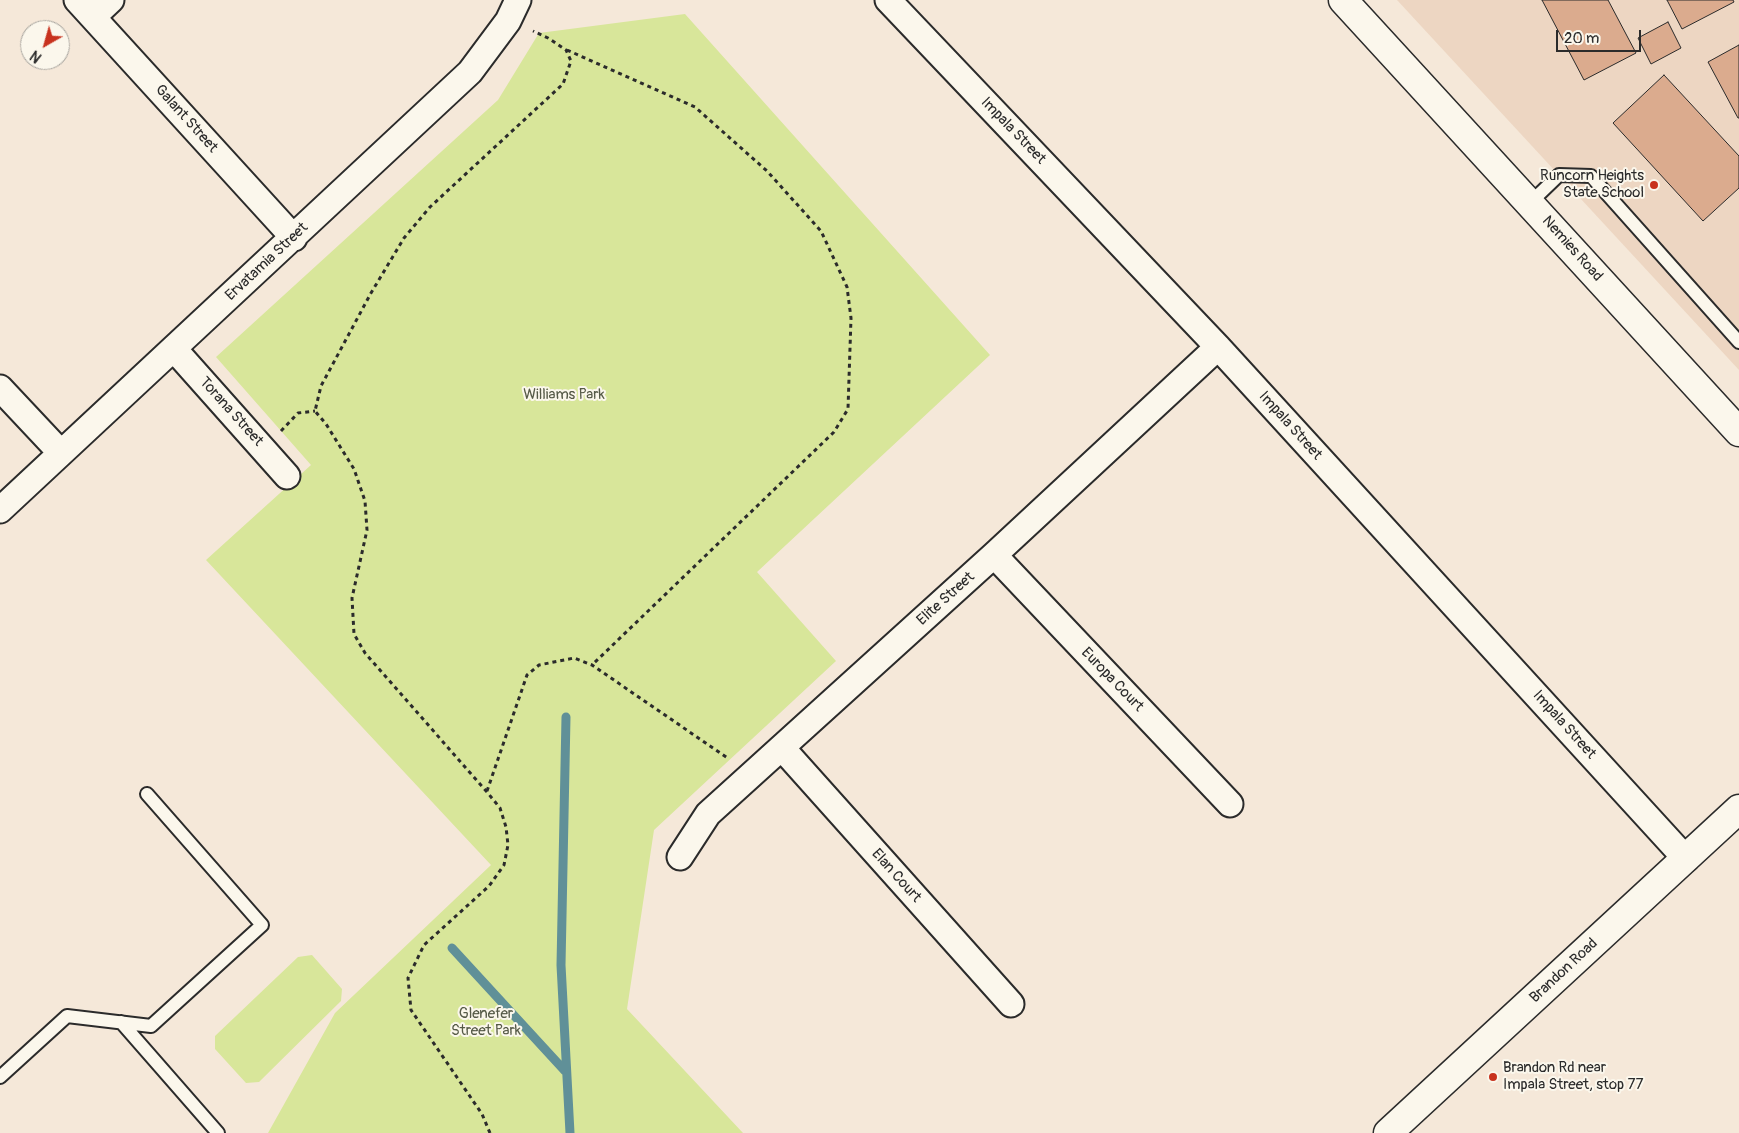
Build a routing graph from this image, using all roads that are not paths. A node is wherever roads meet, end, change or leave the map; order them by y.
1 (111, 0) edge
2 (888, 0) edge
3 (1343, 0) edge
4 (85, 8) edge
5 (513, 11) edge
6 (1530, 203) junction
7 (294, 238) junction
8 (1739, 342) edge
9 (1218, 347) junction
10 (174, 349) junction
11 (0, 388) edge
12 (1739, 432) edge
13 (61, 453) junction
14 (287, 476) dead end
15 (0, 510) edge
16 (994, 555) junction
17 (782, 748) junction
18 (147, 794) dead end
19 (1230, 804) dead end
20 (1739, 809) edge
21 (680, 857) dead end
22 (1686, 858) junction
23 (1011, 1004) dead end
24 (121, 1022) junction
25 (0, 1077) edge
26 (218, 1133) edge
27 (1388, 1133) edge

1 - 4 street
2 - 9 street, Impala Street
3 - 6 street, Nemies Road
4 - 7 street, Galant Street
5 - 7 street, Ervatamia Street
6 - 8 lane
6 - 12 street, Nemies Road
7 - 10 street, Ervatamia Street
9 - 16 street, Elite Street
9 - 22 street, Impala Street
10 - 13 street, Ervatamia Street
10 - 14 street, Torana Street
11 - 13 street
13 - 15 street, Ervatamia Street
16 - 17 street, Elite Street
16 - 19 street, Europa Court
17 - 21 street, Elite Street
17 - 23 street, Elan Court
18 - 24 lane
20 - 22 street, Brandon Road
22 - 27 street, Brandon Road
24 - 25 lane
24 - 26 lane

